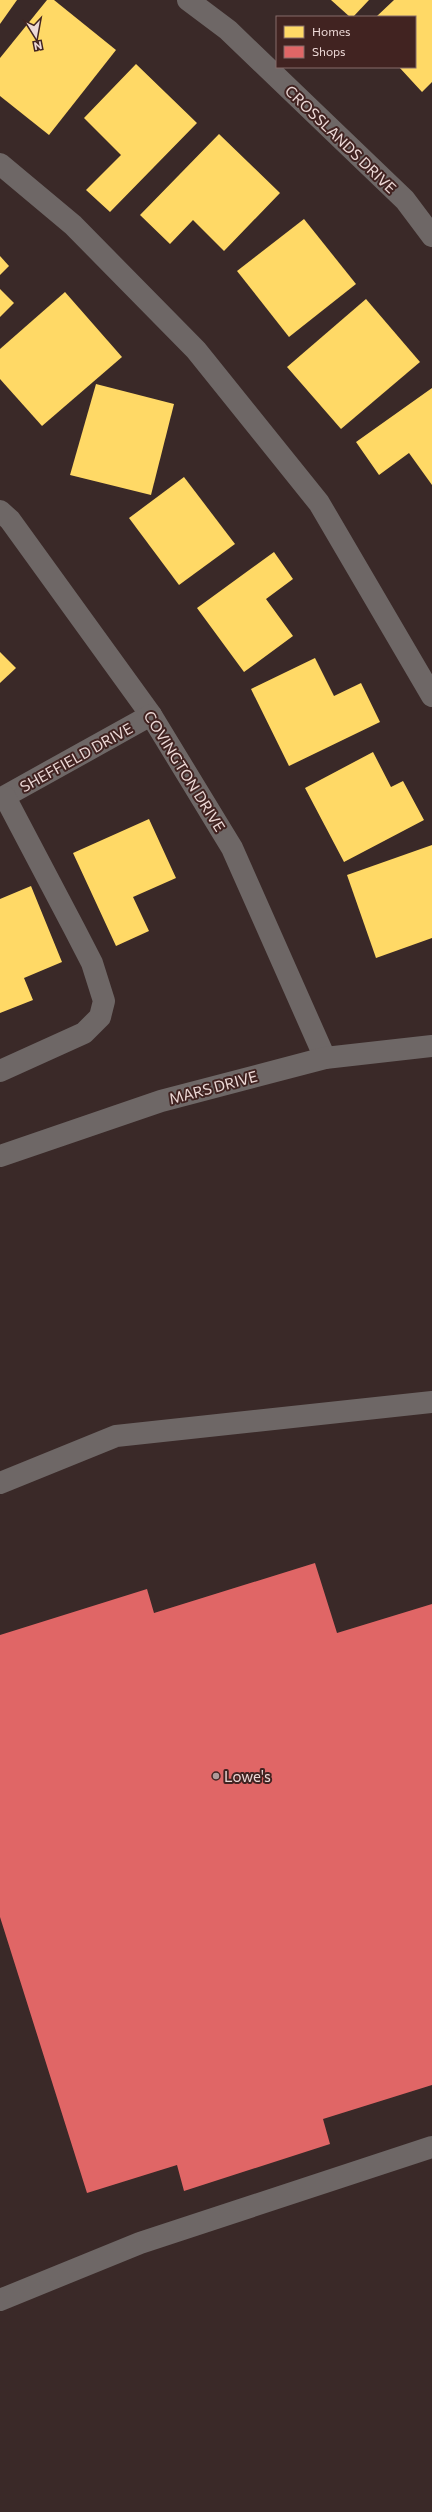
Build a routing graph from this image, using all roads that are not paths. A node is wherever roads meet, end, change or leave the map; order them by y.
1 (188, 0) edge
2 (0, 164) edge
3 (432, 236) edge
4 (0, 511) edge
5 (432, 696) edge
6 (151, 715) junction
7 (2, 798) edge
8 (432, 1046) edge
9 (325, 1058) junction
10 (0, 1071) edge
11 (0, 1156) edge
12 (432, 1402) edge
13 (0, 1483) edge
14 (432, 2147) edge
15 (0, 2300) edge

1 - 3 street, CROSSLANDS DRIVE
2 - 5 street
4 - 6 street, COVINGTON DRIVE
6 - 7 street, SHEFFIELD DRIVE
6 - 9 street, COVINGTON DRIVE
7 - 10 street
8 - 9 street, MARS DRIVE
9 - 11 street, MARS DRIVE
12 - 13 street
14 - 15 street

